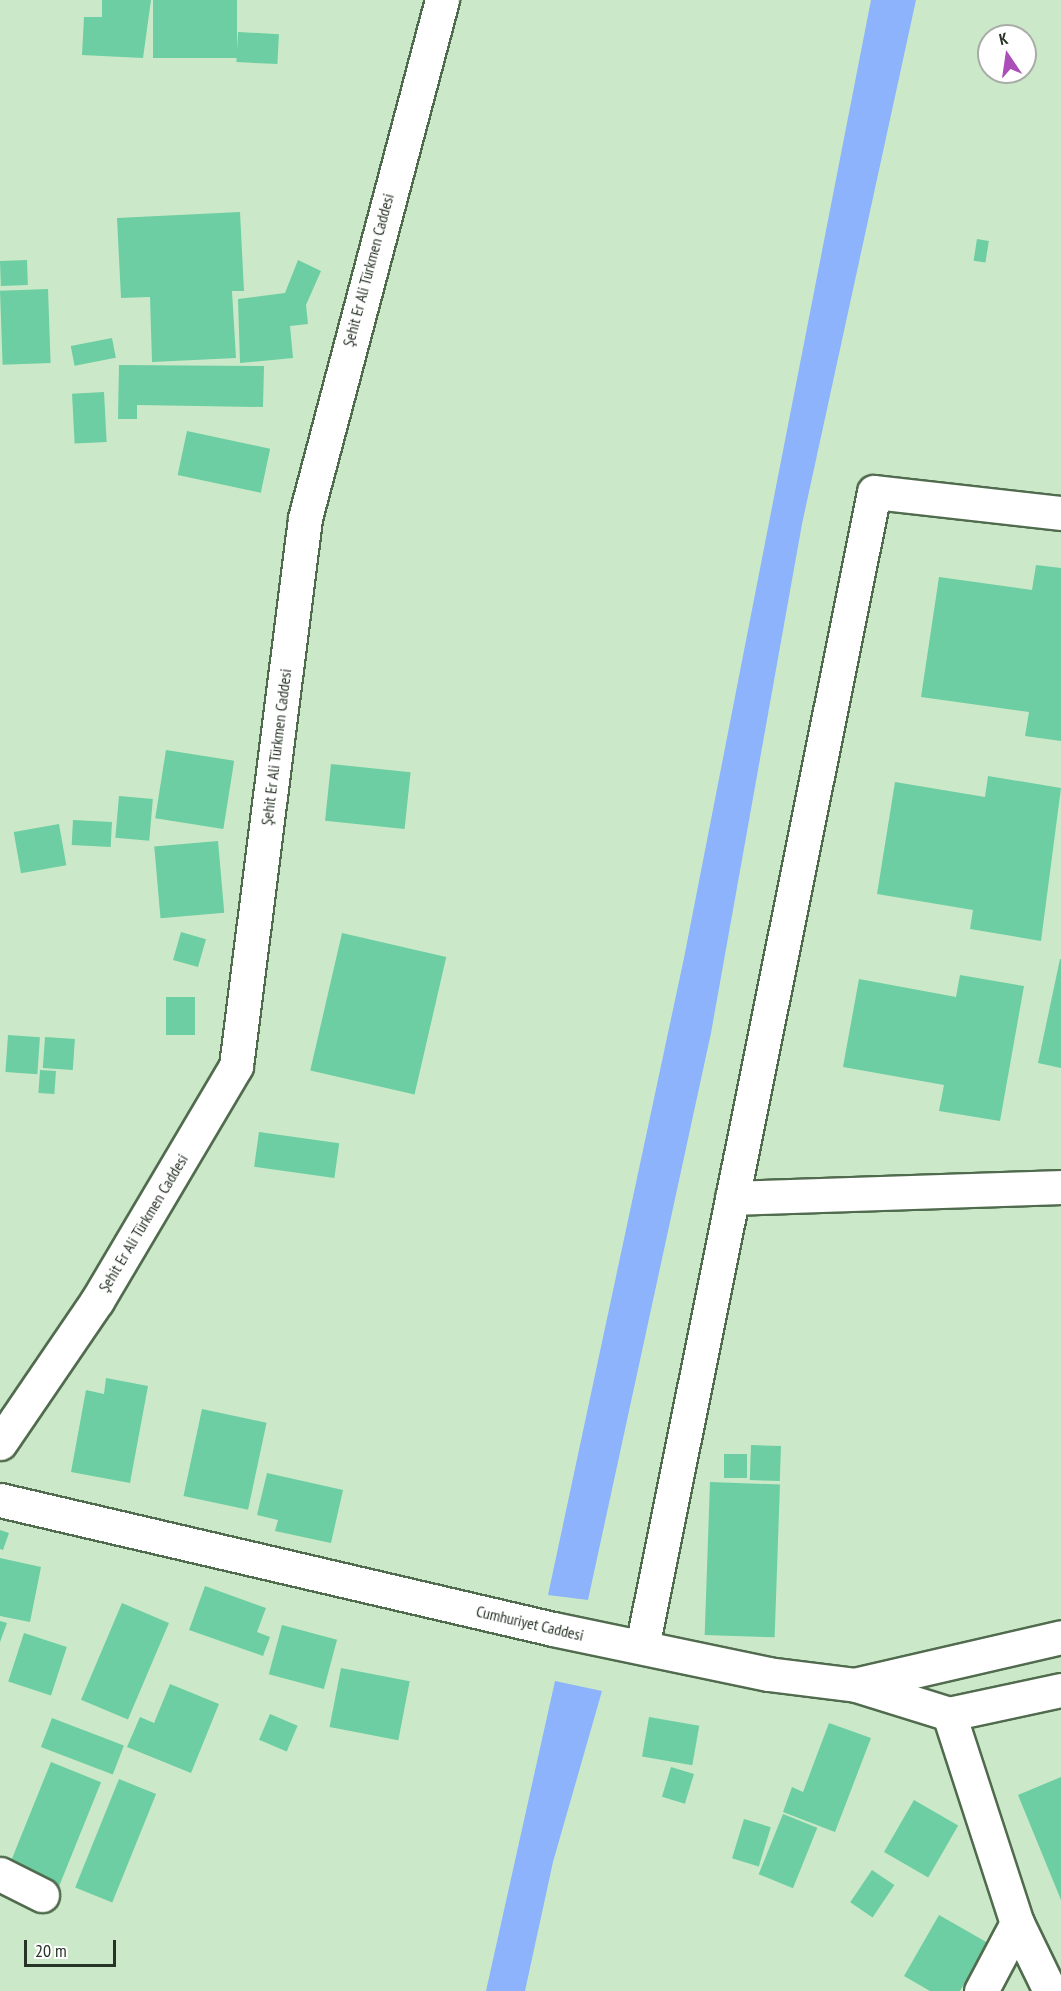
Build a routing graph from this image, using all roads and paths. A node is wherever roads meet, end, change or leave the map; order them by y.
1 (442, 0) edge
2 (1061, 513) edge
3 (1061, 1187) edge
4 (732, 1198) junction
5 (0, 1443) edge
6 (0, 1500) edge
7 (1061, 1637) edge
8 (642, 1647) junction
9 (856, 1685) junction
10 (1061, 1690) edge
11 (949, 1714) junction
12 (0, 1874) edge
13 (42, 1895) dead end
14 (1017, 1923) junction
15 (981, 1991) edge
16 (1050, 1991) edge

1 - 5 street, Şehit Er Ali Türkmen Caddesi
2 - 4 street
3 - 4 street
4 - 8 street
6 - 8 street, Cumhuriyet Caddesi
7 - 9 street
8 - 9 street, Cumhuriyet Caddesi
9 - 11 street, Cumhuriyet Caddesi
10 - 11 street, Cumhuriyet Caddesi
11 - 14 street
12 - 13 street
14 - 15 street
14 - 16 street

